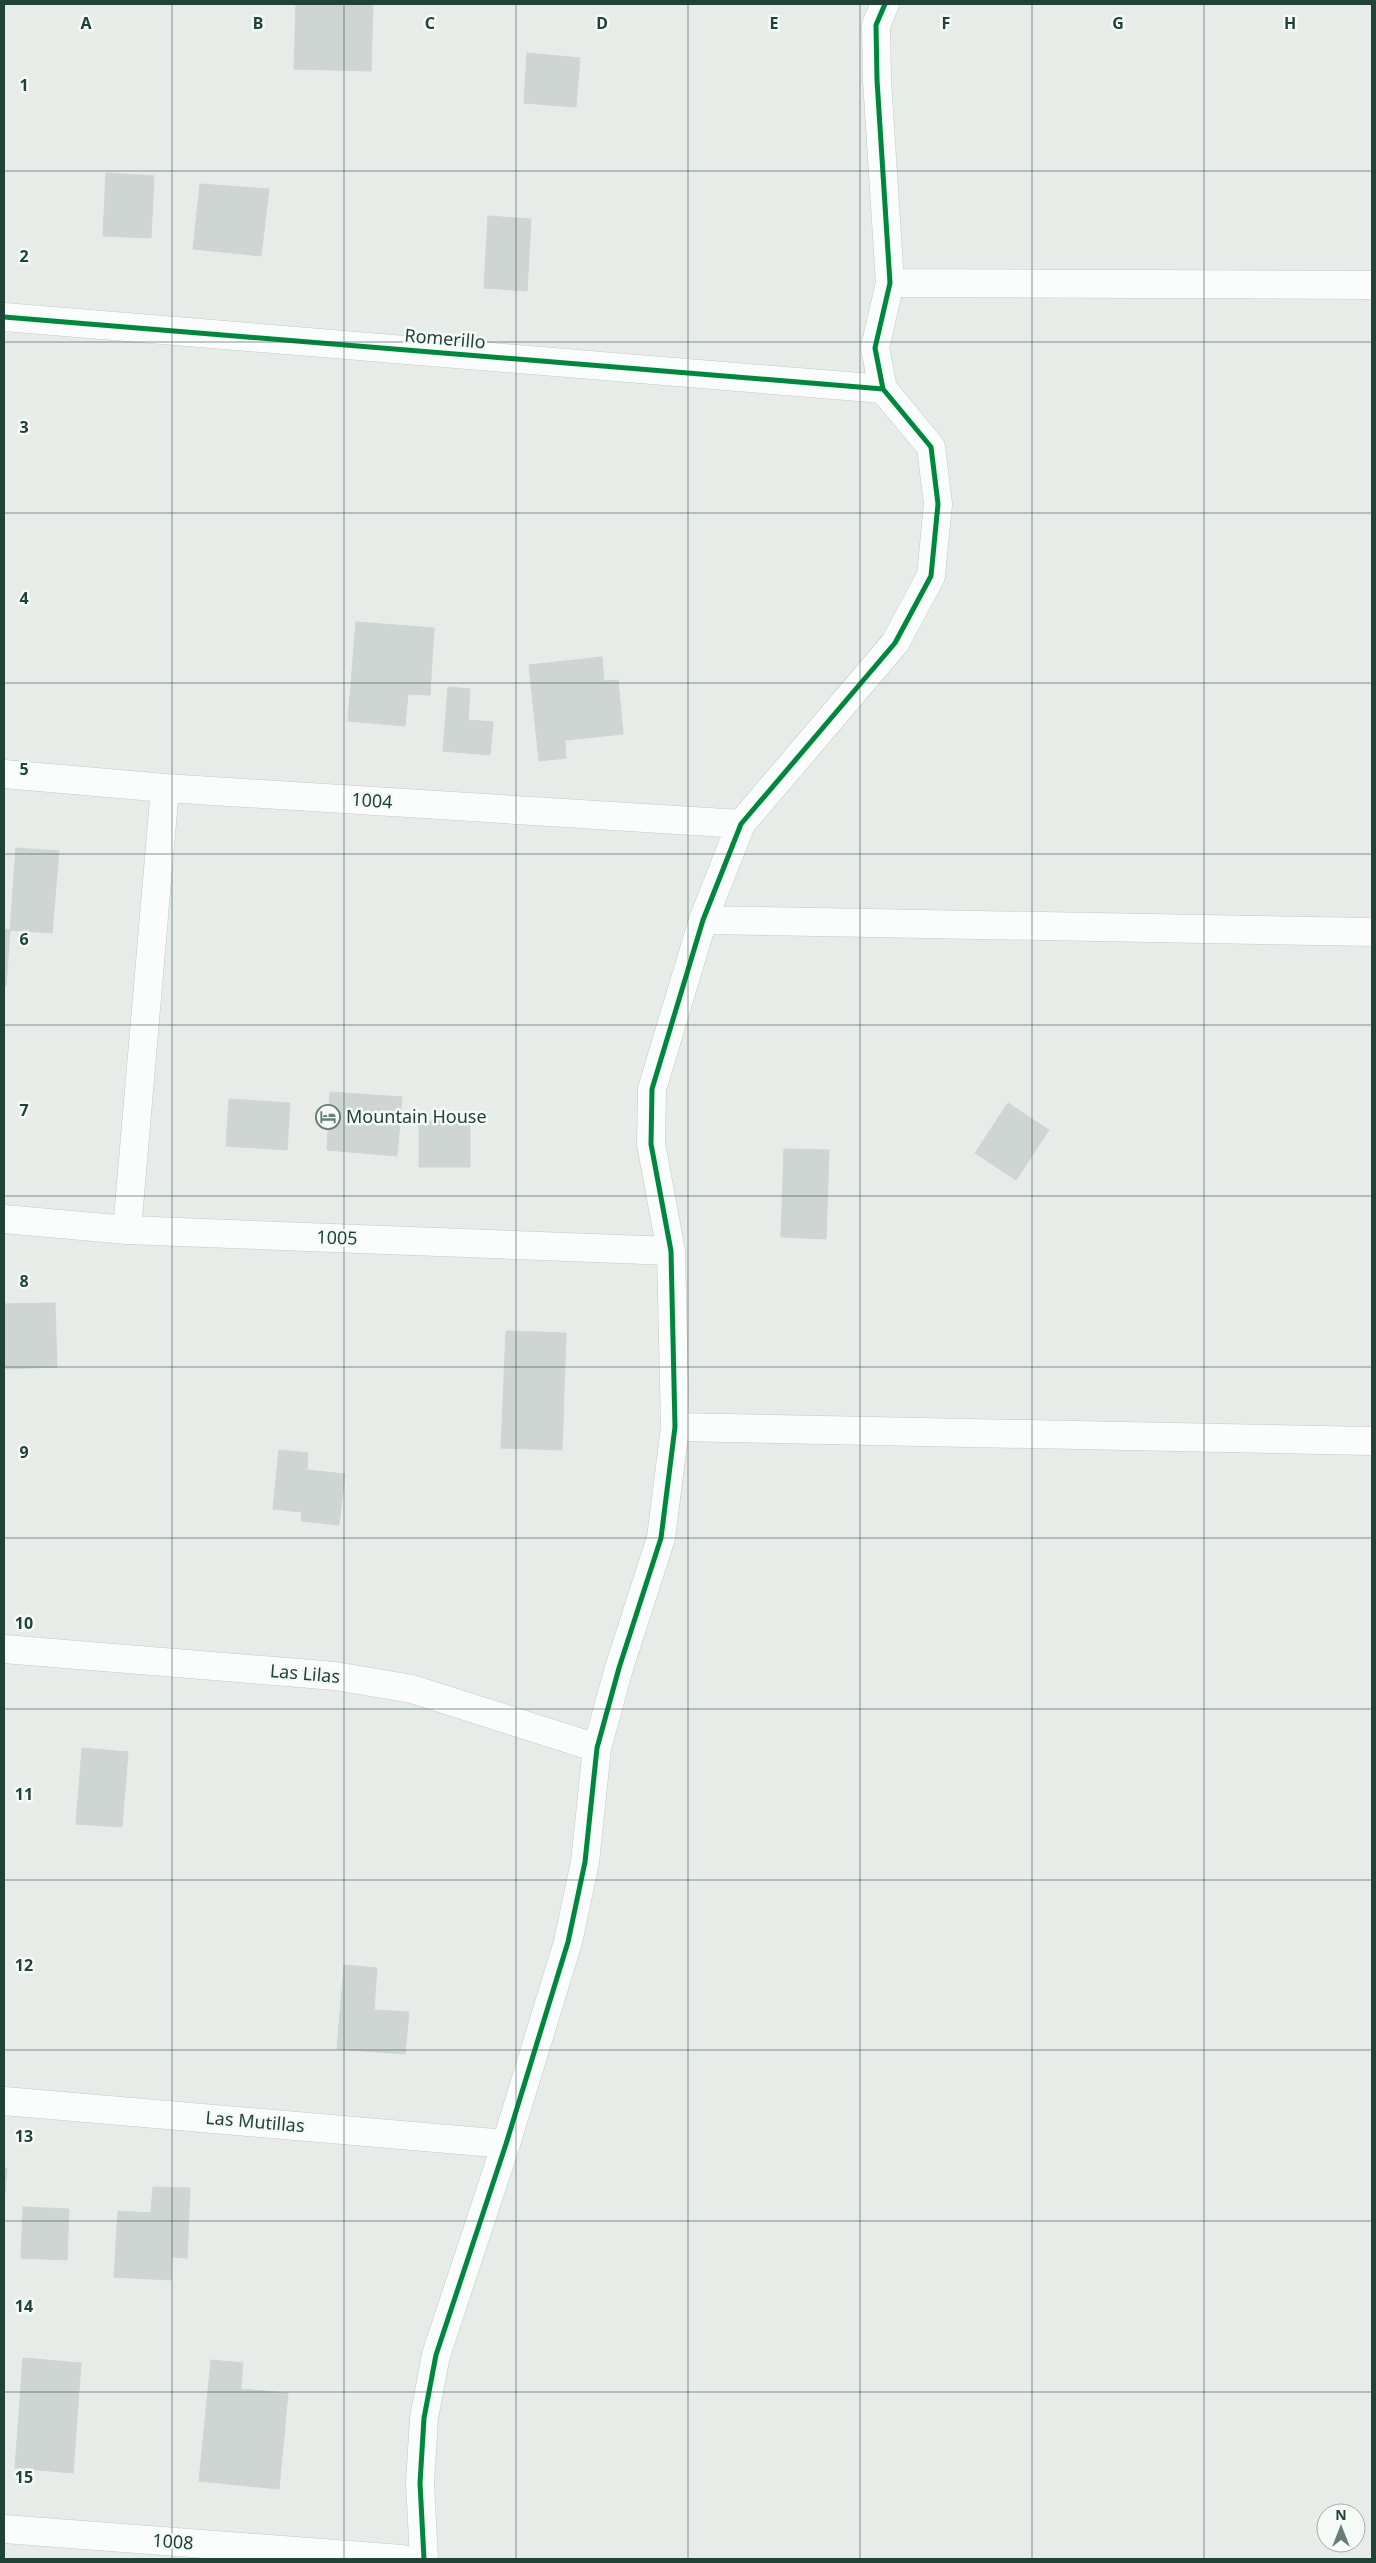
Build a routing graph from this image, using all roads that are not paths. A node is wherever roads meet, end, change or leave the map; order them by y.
1 (885, 4) edge
2 (890, 283) junction
3 (1372, 285) edge
4 (4, 317) edge
5 (883, 389) junction
6 (4, 774) edge
7 (166, 788) junction
8 (741, 824) junction
9 (703, 920) junction
10 (1372, 932) edge
11 (4, 1219) edge
12 (126, 1230) junction
13 (671, 1251) junction
14 (675, 1426) junction
15 (1372, 1441) edge
16 (4, 1649) edge
17 (597, 1748) junction
18 (4, 2101) edge
19 (506, 2144) junction
20 (4, 2528) edge
21 (402, 2559) edge
22 (424, 2559) edge

1 - 2 street
2 - 3 street
2 - 5 street
4 - 5 street, Romerillo
5 - 8 street
6 - 7 street, 1004
7 - 8 street, 1004
7 - 12 street
8 - 9 street
9 - 10 street
9 - 13 street
11 - 12 street, 1005
12 - 13 street, 1005
13 - 14 street
14 - 15 street
14 - 17 street
16 - 17 street, Las Lilas
17 - 19 street
18 - 19 street, Las Mutillas
19 - 22 street
20 - 21 street, 1008

